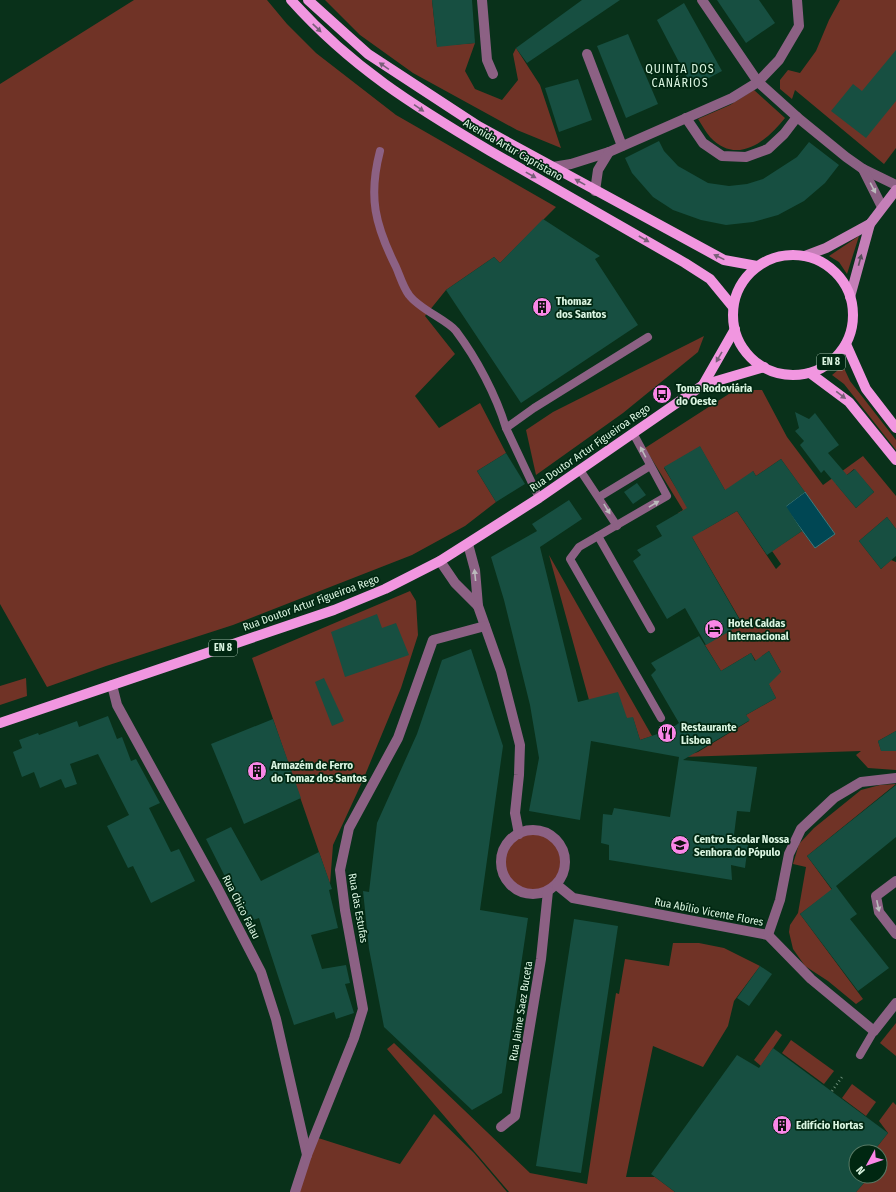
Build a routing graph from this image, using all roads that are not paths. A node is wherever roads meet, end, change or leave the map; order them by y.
1 (291, 0) edge
2 (308, 0) edge
3 (482, 0) edge
4 (702, 0) edge
5 (798, 0) edge
6 (588, 54) dead end
7 (493, 74) dead end
8 (758, 82) junction
9 (797, 117) junction
10 (686, 118) junction
11 (622, 146) junction
12 (380, 151) dead end
13 (609, 152) junction
14 (553, 167) junction
15 (863, 169) junction
16 (896, 185) edge
17 (896, 190) edge
18 (595, 191) junction
19 (882, 207) junction
20 (870, 224) junction
21 (805, 256) junction
22 (757, 266) junction
23 (850, 297) junction
24 (733, 307) junction
25 (735, 329) junction
26 (648, 336) dead end
27 (846, 344) junction
28 (764, 367) junction
29 (810, 373) junction
30 (703, 385) junction
31 (506, 428) junction
32 (896, 428) edge
33 (633, 433) junction
34 (896, 460) edge
35 (650, 466) junction
36 (580, 470) junction
37 (599, 497) junction
38 (539, 498) junction
39 (617, 526) junction
40 (598, 536) junction
41 (468, 544) junction
42 (440, 561) junction
43 (478, 606) junction
44 (485, 626) junction
45 (651, 629) dead end
46 (112, 685) junction
47 (661, 718) dead end
48 (0, 722) edge
49 (896, 778) edge
50 (519, 834) junction
51 (896, 881) edge
52 (557, 885) junction
53 (548, 891) junction
54 (896, 934) edge
55 (768, 935) junction
56 (896, 1003) edge
57 (874, 1031) junction
58 (860, 1055) dead end
59 (501, 1127) dead end
60 (307, 1156) junction
61 (295, 1192) edge

1 -> 24 main road, Avenida Artur Capristano
14 -> 2 main road, Avenida Artur Capristano
3 - 7 street
4 - 8 street
5 - 8 street
6 - 11 street
8 - 9 street
8 - 10 street
9 - 10 street
9 - 15 street
10 - 11 street
11 - 13 street
12 - 31 lane
13 - 14 street
13 - 18 street
18 -> 14 main road, Avenida Artur Capristano
15 - 16 street
15 -> 19 street
17 - 19 main road, EN 8
22 -> 18 main road, Avenida Artur Capristano
19 - 20 main road, EN 8
20 - 21 main road, EN 8
23 -> 20 main road, EN 8
21 - 22 main road, EN 8
21 - 23 main road, EN 8
22 - 24 main road, EN 8
23 - 27 main road, EN 8
24 - 25 main road, EN 8
25 - 28 main road, EN 8
25 -> 30 main road, Rua Doutor Artur Figueiroa Rego / EN 8
26 - 31 lane
27 - 29 main road, EN 8
27 - 32 main road
28 - 29 main road, EN 8
28 - 30 main road, Rua Doutor Artur Figueiroa Rego / EN 8
29 -> 34 main road
30 - 33 main road, Rua Doutor Artur Figueiroa Rego / EN 8
31 - 38 lane
35 -> 33 lane
33 - 36 main road, Rua Doutor Artur Figueiroa Rego / EN 8
35 - 37 lane
39 -> 35 lane
36 - 37 lane
36 - 38 main road, Rua Doutor Artur Figueiroa Rego / EN 8
37 -> 39 lane
38 - 41 main road, Rua Doutor Artur Figueiroa Rego / EN 8
39 - 40 lane
40 - 45 lane
40 - 47 lane
41 - 42 main road, Rua Doutor Artur Figueiroa Rego / EN 8
43 -> 41 street
42 - 43 street
42 - 46 main road, Rua Doutor Artur Figueiroa Rego / EN 8
43 - 44 street
44 - 50 street
44 - 60 street, Rua das Estufas
46 - 48 main road, Rua Doutor Artur Figueiroa Rego / EN 8
46 - 60 street, Rua Chico Falau
49 - 55 street
50 - 52 street
50 - 53 street
51 -> 54 street
52 - 53 street
52 - 55 street, Rua Abílio Vicente Flores
53 - 59 street, Rua Jaime Saez Buceta
55 - 57 street, Rua Abílio Vicente Flores
56 - 57 street
57 - 58 lane
60 - 61 street, Rua das Estufas

